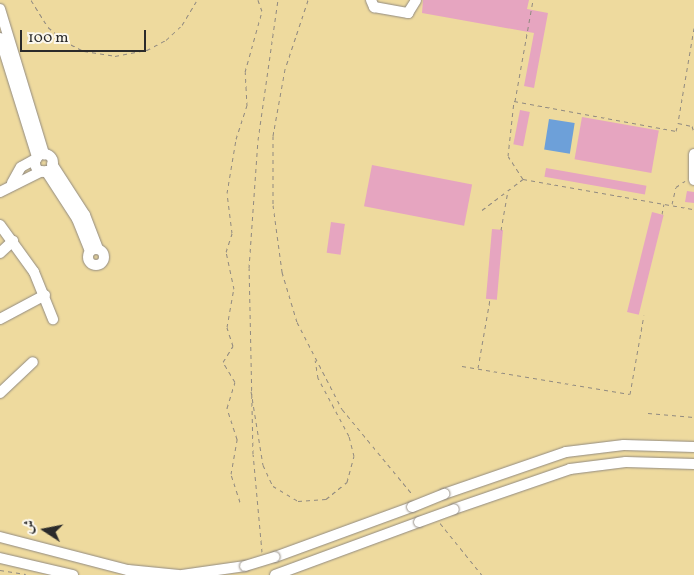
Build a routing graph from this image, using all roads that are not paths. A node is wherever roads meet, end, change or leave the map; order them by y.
1 (371, 0) edge
2 (416, 0) edge
3 (0, 9) edge
4 (0, 38) edge
5 (694, 154) edge
6 (39, 156) junction
7 (47, 169) junction
8 (693, 178) edge
9 (12, 183) junction
10 (0, 192) edge
11 (0, 225) edge
12 (13, 240) junction
13 (94, 250) dead end
14 (0, 253) edge
15 (45, 295) junction
16 (0, 319) edge
17 (53, 319) dead end
18 (32, 362) dead end
19 (0, 393) edge
20 (694, 447) edge
21 (694, 464) edge
22 (0, 537) edge
23 (0, 558) edge
24 (278, 574) edge
25 (73, 575) edge
26 (178, 575) edge
27 (182, 575) edge

1 - 2 street
3 - 6 street
4 - 6 street
5 - 8 street
6 - 7 street
6 - 7 street
6 - 9 street
7 - 9 street
7 - 13 street
9 - 10 street
11 - 12 street
12 - 14 street
12 - 15 street
15 - 16 street
15 - 17 street
18 - 19 street
20 - 27 street, bridge
21 - 24 street, bridge
22 - 26 street
23 - 25 street

